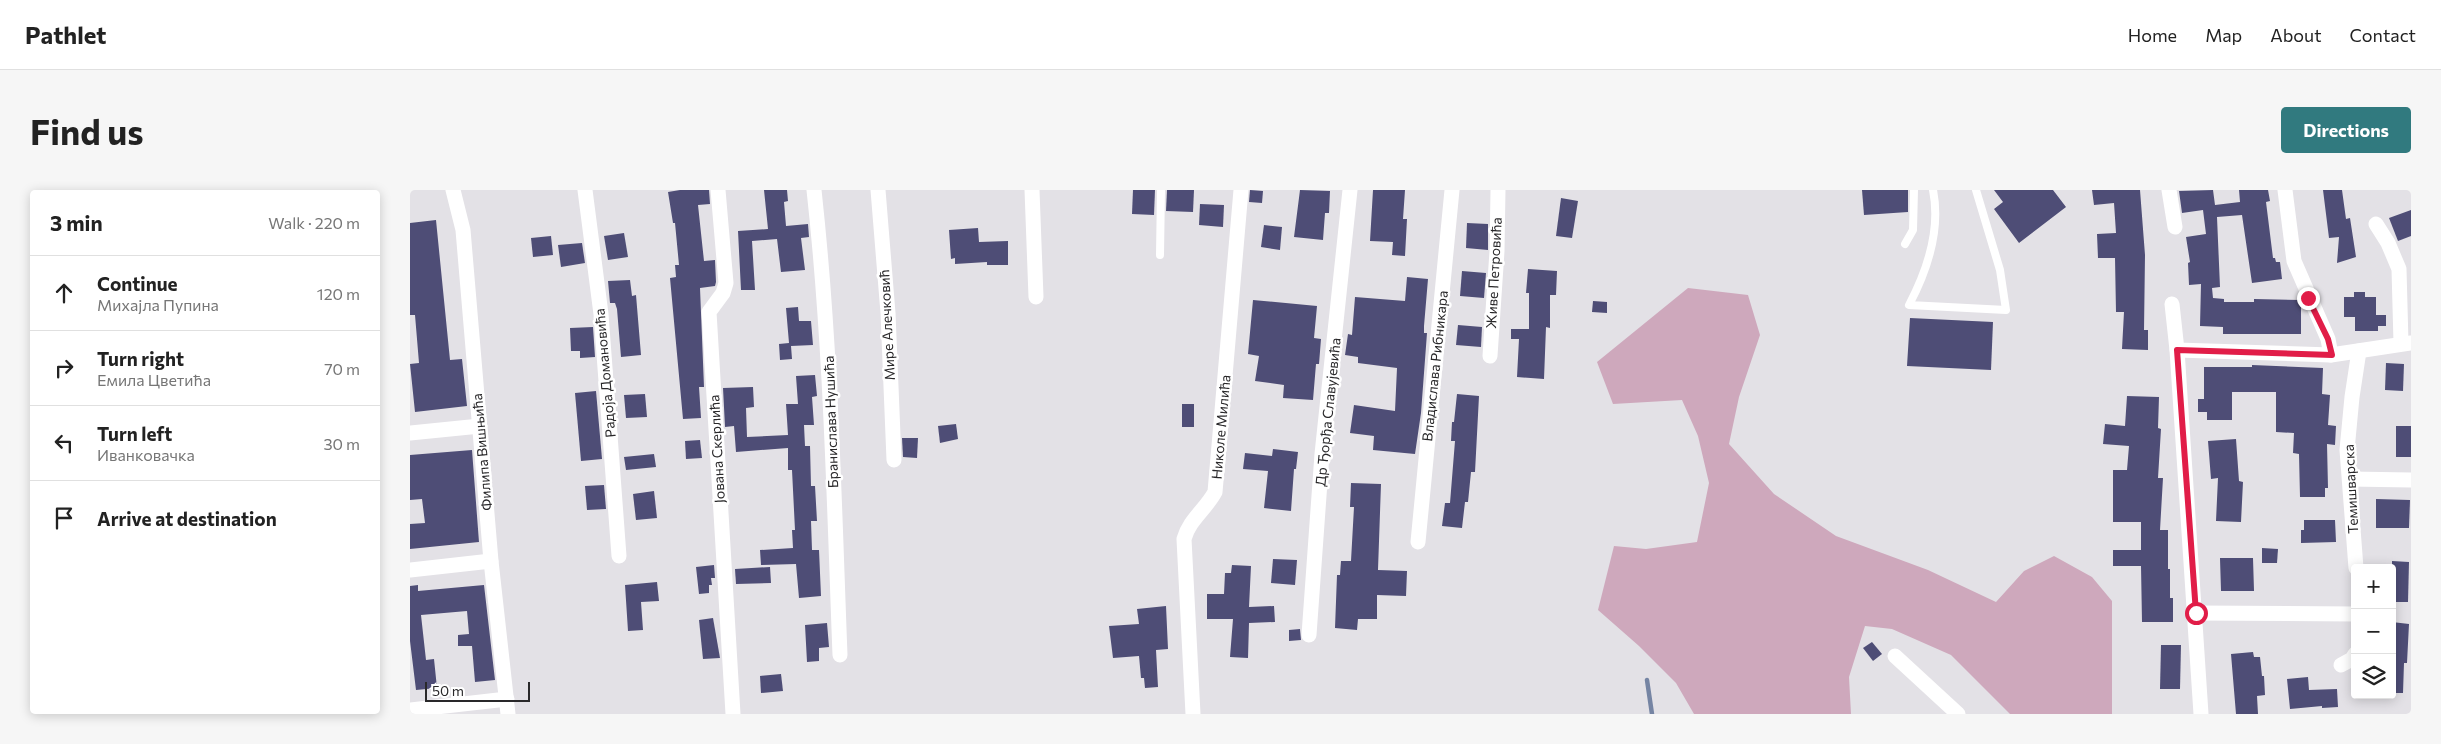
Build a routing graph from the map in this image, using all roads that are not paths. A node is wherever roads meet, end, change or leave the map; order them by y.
1 (453, 190) edge
2 (585, 190) edge
3 (718, 190) edge
4 (814, 190) edge
5 (878, 190) edge
6 (1032, 190) edge
7 (1161, 190) edge
8 (1241, 190) edge
9 (1350, 190) edge
10 (1452, 190) edge
11 (1498, 190) edge
12 (1914, 190) edge
13 (1933, 190) edge
14 (1976, 190) edge
15 (2170, 190) edge
16 (2284, 190) edge
17 (2376, 224) dead end
18 (2175, 227) dead end
19 (1905, 244) dead end
20 (1160, 255) dead end
21 (1036, 298) dead end
22 (2172, 304) dead end
23 (2406, 343) edge
24 (2177, 350) junction
25 (2359, 351) junction
26 (2332, 355) junction
27 (1490, 356) dead end
28 (480, 426) junction
29 (410, 433) edge
30 (894, 460) dead end
31 (2350, 479) junction
32 (2411, 480) edge
33 (1418, 542) dead end
34 (619, 556) dead end
35 (491, 561) junction
36 (2356, 564) edge
37 (410, 570) edge
38 (2196, 613) junction
39 (2351, 614) edge
40 (1309, 635) dead end
41 (840, 655) dead end
42 (1895, 656) dead end
43 (2351, 660) edge
44 (2341, 665) dead end
45 (507, 707) edge
46 (410, 710) edge
47 (733, 714) edge
48 (1193, 714) edge
49 (1958, 714) edge
50 (2201, 714) edge

1 - 28 street, Филипа Вишњића
2 - 34 street, Радоја Домановића
3 - 47 street, Јована Скерлића
4 - 41 street, Бранислава Нушића
5 - 30 street, Мире Алечковић
6 - 21 street
7 - 20 lane
8 - 48 street, Николе Милића
9 - 40 street, Др Ђорђа Славујевића
10 - 33 street, Владислава Рибникара
11 - 27 street, Живе Петровића
12 - 19 lane
13 - 14 lane
15 - 18 street
16 - 26 street
17 - 23 street
22 - 24 street
23 - 25 street
24 - 26 street
24 - 38 street
25 - 26 street
25 - 31 street, Темишварска
28 - 29 street
28 - 35 street, Филипа Вишњића
31 - 32 street
31 - 36 street, Темишварска
35 - 37 street
35 - 45 street, Филипа Вишњића
38 - 39 street
38 - 50 street
42 - 49 street
43 - 44 street
45 - 46 street

